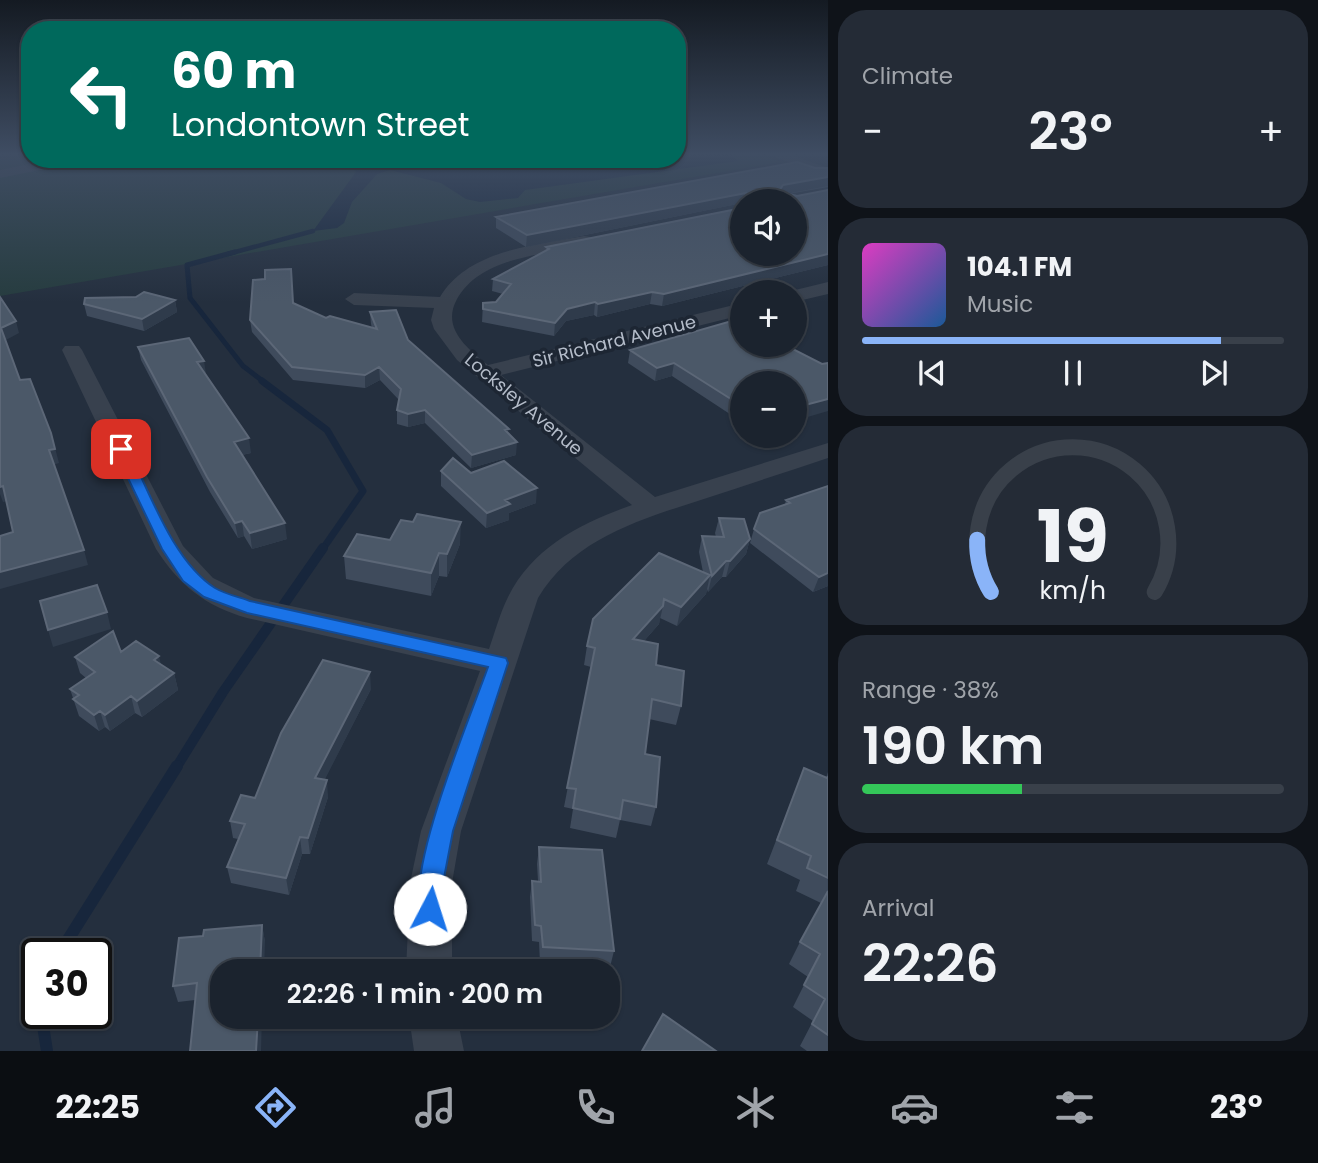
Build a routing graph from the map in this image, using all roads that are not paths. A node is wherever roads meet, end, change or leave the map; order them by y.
1 (597, 239) edge
2 (828, 288) edge
3 (807, 293) edge
4 (354, 299) dead end
5 (445, 303) junction
6 (730, 312) edge
7 (72, 350) dead end
8 (485, 372) junction
9 (828, 450) edge
10 (651, 507) junction
11 (499, 663) junction
12 (429, 959) edge
13 (435, 1029) edge
14 (439, 1051) edge

1 - 5 street
2 - 3 street
4 - 5 street
5 - 8 street, Locksley Avenue
6 - 8 street, Sir Richard Avenue
7 - 11 street
8 - 10 street, Locksley Avenue
9 - 10 street
10 - 11 street
11 - 12 street
13 - 14 street

